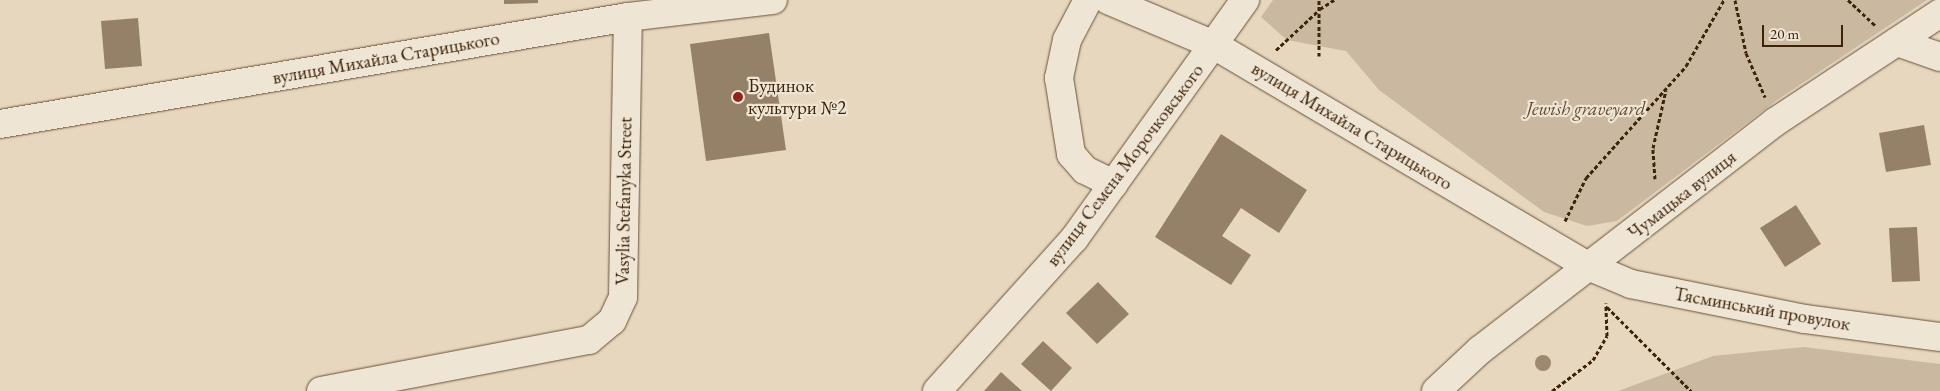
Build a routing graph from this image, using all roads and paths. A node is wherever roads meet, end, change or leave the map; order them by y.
1 (773, 0) edge
2 (1088, 0) edge
3 (1108, 0) edge
4 (1245, 0) edge
5 (1319, 0) edge
6 (1334, 0) edge
7 (1724, 0) edge
8 (1735, 0) edge
9 (1848, 0) edge
10 (1320, 9) junction
11 (1940, 13) edge
12 (628, 16) junction
13 (1896, 42) junction
14 (1214, 45) junction
15 (1274, 52) dead end
16 (1319, 56) dead end
17 (1940, 57) edge
18 (1666, 89) junction
19 (1775, 122) junction
20 (0, 124) edge
21 (1114, 184) junction
22 (1654, 184) dead end
23 (1561, 231) dead end
24 (1588, 266) junction
25 (1607, 307) junction
26 (1940, 337) edge
27 (321, 391) edge
28 (937, 391) edge
29 (1436, 391) edge
30 (1552, 391) edge
31 (1692, 391) edge

1 - 12 street, вулиця Михайла Старицького
2 - 21 street
3 - 14 street, вулиця Михайла Старицького
4 - 14 street, вулиця Семена Морочковського
5 - 10 path
6 - 10 path
7 - 18 path
8 - 19 path
9 - 13 path
10 - 15 path
10 - 16 path
11 - 13 street, Чумацька вулиця
12 - 20 street, вулиця Михайла Старицького
12 - 27 street, Vasylia Stefanyka Street
13 - 17 street
13 - 19 street, Чумацька вулиця
14 - 21 street, вулиця Семена Морочковського
14 - 24 street, вулиця Михайла Старицького
18 - 22 path
18 - 23 path
19 - 24 street, Чумацька вулиця
21 - 28 street, вулиця Семена Морочковського
24 - 25 path
24 - 26 street, Тясминський провулок
24 - 29 street, Чумацька вулиця
25 - 30 path
25 - 31 path

